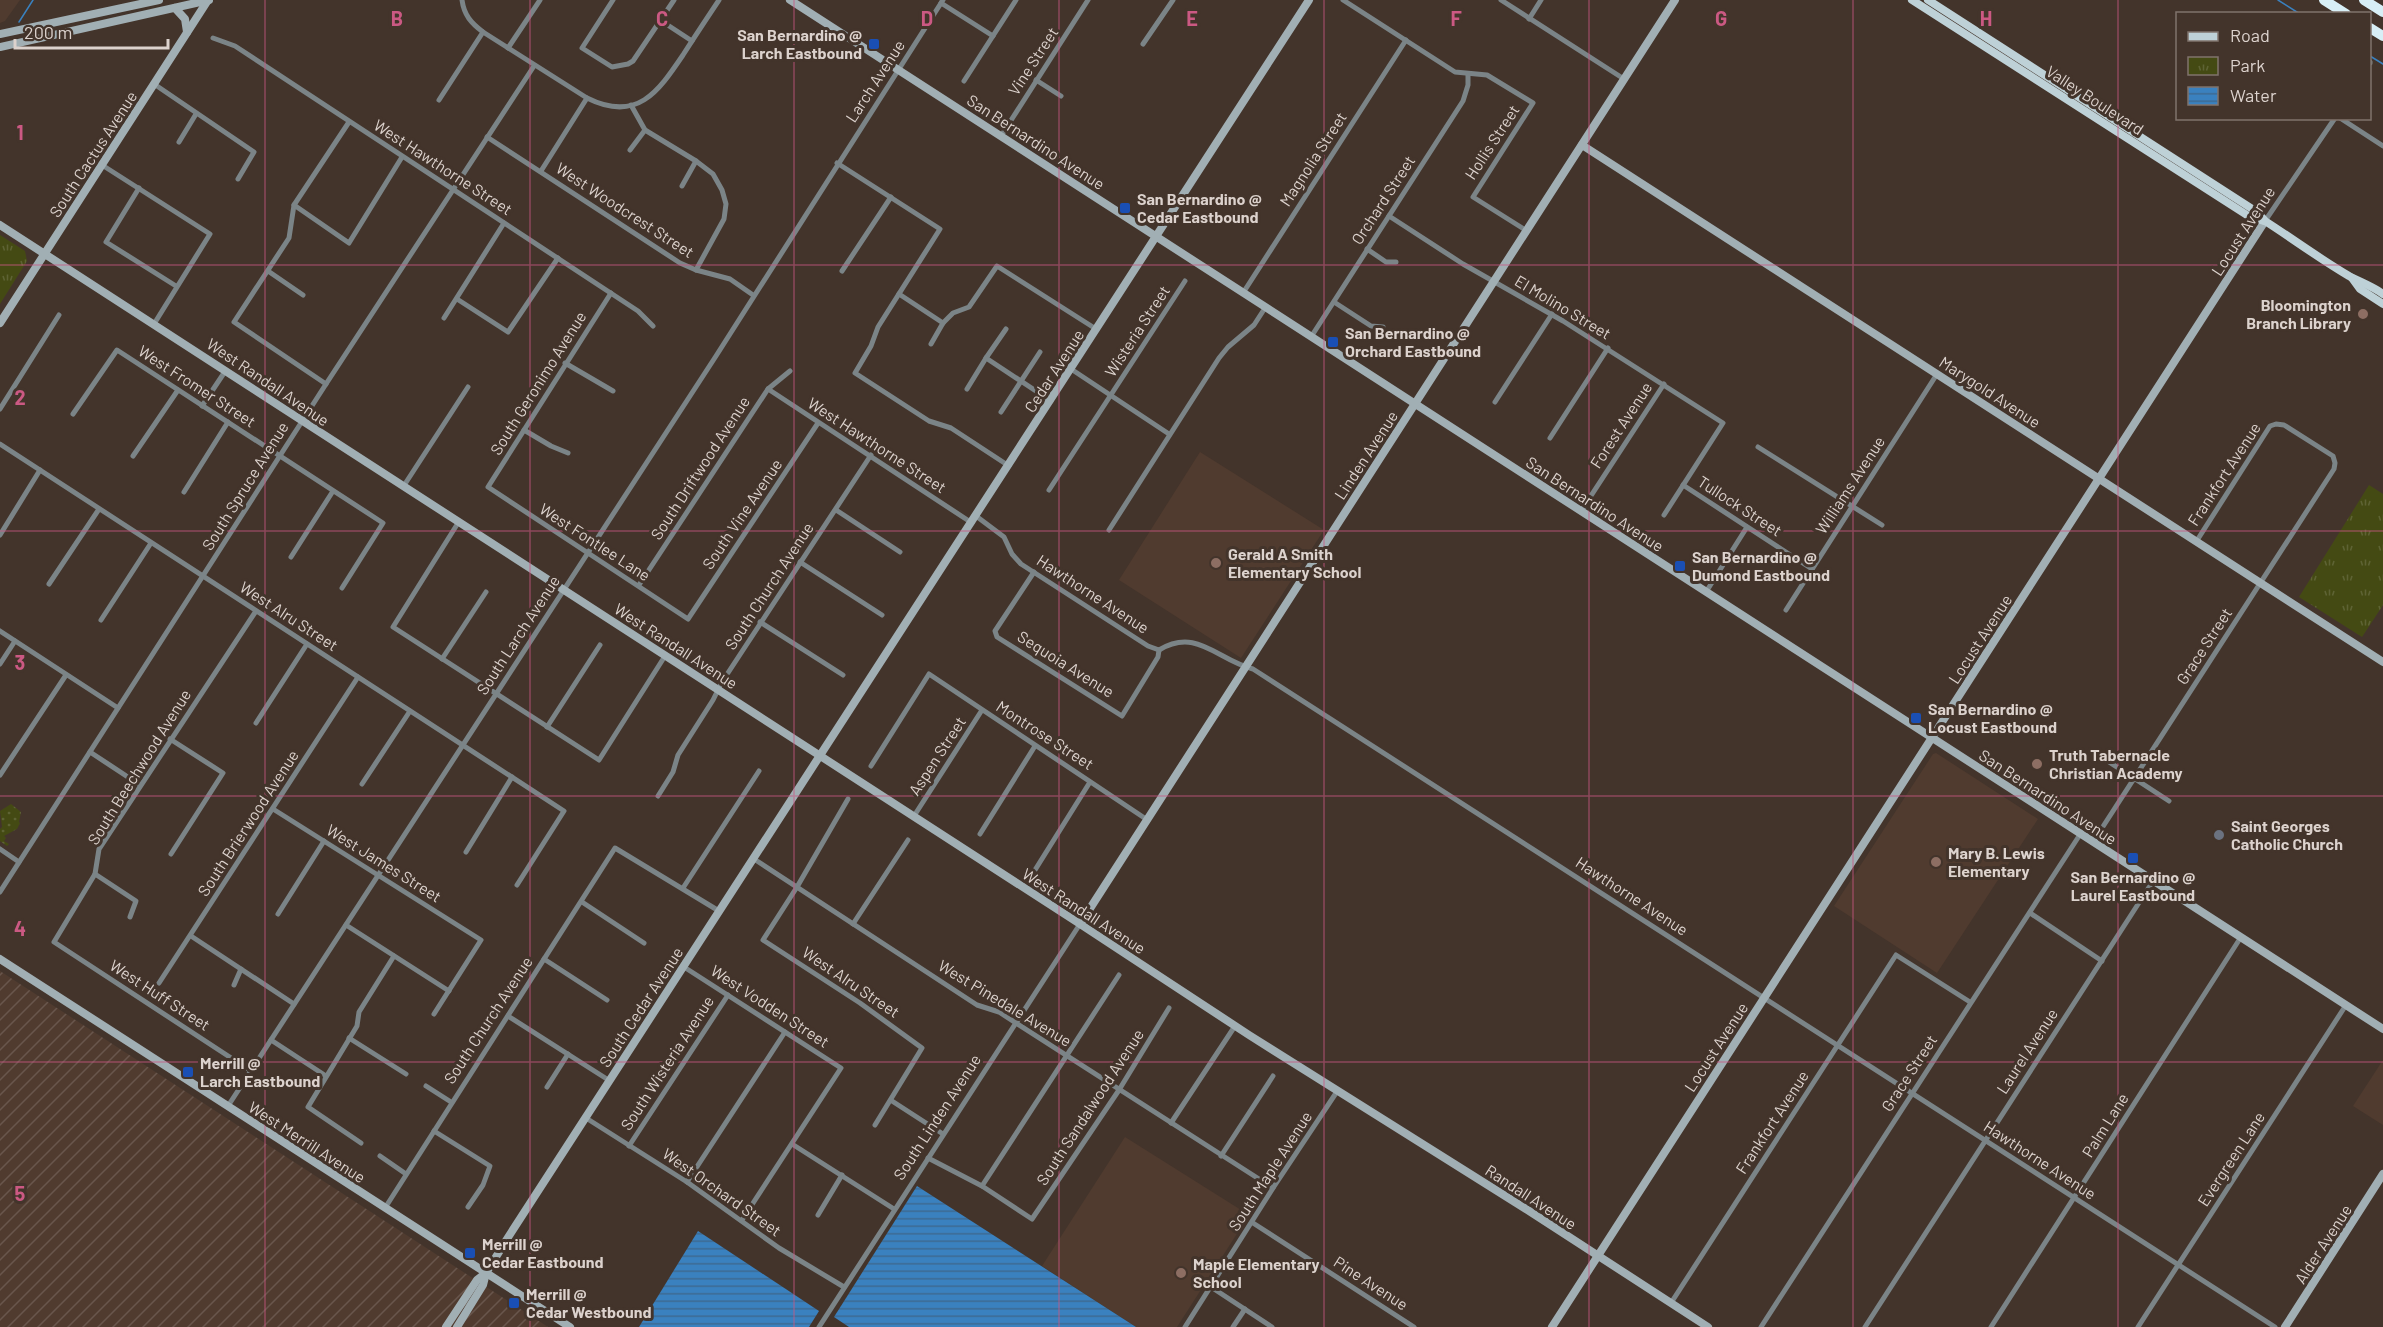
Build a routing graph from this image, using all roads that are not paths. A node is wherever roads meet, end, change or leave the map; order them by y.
1 (159, 0) edge
2 (209, 0) edge
3 (462, 0) edge
4 (540, 0) edge
5 (613, 0) edge
6 (674, 0) edge
7 (719, 0) edge
8 (790, 0) edge
9 (1016, 0) edge
10 (1088, 0) edge
11 (1173, 0) edge
12 (1309, 0) edge
13 (1343, 0) edge
14 (1501, 0) edge
15 (1541, 0) edge
16 (1675, 0) edge
17 (1912, 0) edge
18 (1929, 0) edge
19 (2324, 0) edge
20 (2364, 0) edge
21 (942, 2) edge
22 (175, 8) junction
23 (2343, 12) edge
24 (2383, 12) edge
25 (1529, 18) junction
26 (660, 20) junction
27 (483, 32) junction
28 (187, 33) junction
29 (0, 34) edge
30 (993, 36) junction
31 (213, 38) dead end
32 (693, 40) junction
33 (1406, 40) junction
34 (1143, 44) dead end
35 (0, 47) edge
36 (508, 48) junction
37 (534, 66) junction
38 (898, 70) junction
39 (1468, 75) junction
40 (1624, 79) junction
41 (1036, 80) junction
42 (964, 81) dead end
43 (154, 84) junction
44 (1061, 96) dead end
45 (587, 98) junction
46 (439, 100) dead end
47 (631, 105) junction
48 (196, 114) junction
49 (2334, 120) edge
50 (2343, 120) edge
51 (350, 122) junction
52 (645, 130) junction
53 (1001, 136) junction
54 (487, 137) junction
55 (179, 142) dead end
56 (1582, 145) junction
57 (2383, 146) edge
58 (630, 150) dead end
59 (402, 157) junction
60 (696, 161) junction
61 (837, 163) junction
62 (102, 165) junction
63 (541, 171) junction
64 (830, 176) joint
65 (238, 179) dead end
66 (682, 186) dead end
67 (139, 188) junction
68 (454, 190) junction
69 (891, 197) junction
70 (294, 205) junction
71 (1389, 216) junction
72 (2265, 221) junction
73 (504, 224) junction
74 (0, 225) edge
75 (1527, 231) junction
76 (1156, 237) junction
77 (1367, 249) junction
78 (45, 254) junction
79 (558, 258) junction
80 (1396, 262) dead end
81 (696, 270) junction
82 (268, 271) junction
83 (842, 271) dead end
84 (2352, 278) junction
85 (1185, 281) dead end
86 (1494, 281) junction
87 (176, 286) junction
88 (611, 293) junction
89 (1243, 293) junction
90 (899, 294) junction
91 (2383, 294) edge
92 (753, 295) junction
93 (303, 296) dead end
94 (457, 298) junction
95 (1334, 302) junction
96 (2383, 304) edge
97 (1265, 308) junction
98 (1552, 314) junction
99 (59, 315) dead end
100 (444, 318) dead end
101 (0, 323) edge
102 (943, 323) junction
103 (154, 324) junction
104 (654, 326) dead end
105 (1383, 327) dead end
106 (1005, 329) dead end
107 (1097, 330) junction
108 (1311, 337) junction
109 (931, 344) dead end
110 (1608, 348) junction
111 (1040, 352) dead end
112 (986, 358) junction
113 (565, 363) junction
114 (1071, 369) junction
115 (226, 370) junction
116 (790, 371) dead end
117 (1937, 374) junction
118 (1022, 381) junction
119 (326, 384) junction
120 (1664, 384) junction
121 (468, 387) dead end
122 (768, 389) junction
123 (967, 389) dead end
124 (178, 390) junction
125 (612, 391) dead end
126 (1111, 396) junction
127 (1051, 401) junction
128 (1495, 402) dead end
129 (1415, 404) junction
130 (202, 406) junction
131 (0, 409) edge
132 (1001, 412) dead end
133 (73, 414) dead end
134 (302, 421) junction
135 (228, 422) junction
136 (818, 423) junction
137 (524, 430) junction
138 (1169, 434) junction
139 (1550, 438) dead end
140 (0, 444) edge
141 (1758, 447) dead end
142 (568, 453) dead end
143 (871, 455) junction
144 (133, 456) dead end
145 (281, 457) junction
146 (2336, 463) joint
147 (1009, 465) junction
148 (40, 470) junction
149 (2099, 479) junction
150 (1683, 485) junction
151 (403, 487) junction
152 (488, 487) joint
153 (333, 490) junction
154 (1049, 490) dead end
155 (183, 492) dead end
156 (1852, 506) junction
157 (99, 509) junction
158 (836, 510) junction
159 (1581, 511) junction
160 (1664, 515) dead end
161 (974, 520) junction
162 (458, 523) junction
163 (1882, 525) dead end
164 (1748, 527) junction
165 (1109, 530) dead end
166 (0, 535) edge
167 (2196, 542) junction
168 (151, 543) junction
169 (900, 552) dead end
170 (587, 554) junction
171 (291, 557) dead end
172 (800, 562) junction
173 (1812, 569) junction
174 (1034, 572) junction
175 (203, 577) junction
176 (48, 584) dead end
177 (2260, 584) junction
178 (639, 585) junction
179 (342, 588) dead end
180 (563, 591) junction
181 (486, 592) dead end
182 (1706, 592) junction
183 (1786, 610) dead end
184 (256, 611) junction
185 (882, 615) dead end
186 (688, 619) joint
187 (101, 620) dead end
188 (760, 622) junction
189 (0, 631) edge
190 (15, 641) junction
191 (307, 644) junction
192 (600, 645) dead end
193 (1159, 650) junction
194 (665, 656) junction
195 (442, 658) junction
196 (2383, 662) edge
197 (0, 664) edge
198 (1246, 667) junction
199 (66, 675) junction
200 (843, 675) dead end
201 (358, 677) junction
202 (718, 690) junction
203 (496, 694) junction
204 (118, 708) junction
205 (982, 710) junction
206 (410, 711) junction
207 (256, 723) dead end
208 (547, 726) junction
209 (1932, 737) junction
210 (170, 740) junction
211 (462, 745) junction
212 (1035, 746) junction
213 (90, 752) junction
214 (821, 756) junction
215 (2103, 758) dead end
216 (872, 766) dead end
217 (759, 771) dead end
218 (0, 775) edge
219 (512, 777) junction
220 (2134, 780) junction
221 (1090, 782) junction
222 (362, 784) dead end
223 (140, 785) junction
224 (658, 795) dead end
225 (848, 800) dead end
226 (2169, 801) dead end
227 (273, 809) junction
228 (914, 816) junction
229 (1146, 819) junction
230 (980, 834) dead end
231 (2081, 834) junction
232 (908, 840) dead end
233 (324, 841) junction
234 (2093, 842) junction
235 (0, 849) edge
236 (466, 852) dead end
237 (171, 854) dead end
238 (754, 859) junction
239 (19, 862) junction
240 (1035, 870) dead end
241 (95, 874) junction
242 (378, 875) junction
243 (2153, 881) junction
244 (517, 885) dead end
245 (683, 888) junction
246 (797, 888) junction
247 (0, 892) edge
248 (582, 902) junction
249 (719, 911) junction
250 (2030, 913) junction
251 (278, 914) dead end
252 (130, 917) dead end
253 (854, 924) junction
254 (1080, 924) junction
255 (346, 925) junction
256 (191, 936) junction
257 (2241, 937) junction
258 (54, 942) joint
259 (644, 943) dead end
260 (394, 956) junction
261 (0, 959) edge
262 (544, 959) junction
263 (2102, 961) junction
264 (684, 967) junction
265 (241, 969) junction
266 (1119, 975) dead end
267 (159, 983) dead end
268 (234, 986) dead end
269 (449, 991) junction
270 (728, 995) junction
271 (1764, 997) junction
272 (607, 1000) dead end
273 (1971, 1002) junction
274 (294, 1004) junction
275 (2346, 1005) junction
276 (1169, 1008) dead end
277 (434, 1014) dead end
278 (508, 1016) junction
279 (1014, 1023) junction
280 (1235, 1026) junction
281 (2383, 1029) edge
282 (785, 1032) junction
283 (349, 1038) junction
284 (271, 1040) junction
285 (1838, 1045) junction
286 (568, 1054) junction
287 (1068, 1056) junction
288 (251, 1071) junction
289 (406, 1074) dead end
290 (326, 1076) junction
291 (1273, 1076) dead end
292 (610, 1081) junction
293 (426, 1086) dead end
294 (548, 1087) dead end
295 (1119, 1090) junction
296 (1338, 1090) junction
297 (1913, 1093) junction
298 (892, 1101) junction
299 (451, 1102) junction
300 (228, 1107) junction
301 (586, 1118) junction
302 (1171, 1123) junction
303 (875, 1125) dead end
304 (434, 1131) junction
305 (943, 1134) junction
306 (1986, 1141) junction
307 (361, 1143) dead end
308 (792, 1144) junction
309 (629, 1146) junction
310 (380, 1156) dead end
311 (1221, 1156) junction
312 (928, 1158) junction
313 (406, 1174) junction
314 (2383, 1174) edge
315 (842, 1175) junction
316 (687, 1182) junction
317 (982, 1186) junction
318 (1273, 1188) junction
319 (2075, 1198) junction
320 (468, 1207) dead end
321 (385, 1208) junction
322 (894, 1209) junction
323 (818, 1215) dead end
324 (742, 1220) junction
325 (1253, 1222) junction
326 (1598, 1256) junction
327 (2178, 1265) junction
328 (486, 1274) junction
329 (844, 1287) junction
330 (1211, 1287) junction
331 (1671, 1303) junction
332 (1245, 1309) junction
333 (446, 1327) edge
334 (457, 1327) edge
335 (570, 1327) edge
336 (819, 1327) edge
337 (1185, 1327) edge
338 (1233, 1327) edge
339 (1272, 1327) edge
340 (1414, 1327) edge
341 (1552, 1327) edge
342 (1708, 1327) edge
343 (1761, 1327) edge
344 (1865, 1327) edge
345 (1991, 1327) edge
346 (2138, 1327) edge
347 (2275, 1327) edge
348 (2285, 1327) edge

1 - 29 street
2 - 22 street
2 - 28 street, South Cactus Avenue
3 - 27 street
4 - 36 street
5 - 26 street
6 - 26 street
7 - 32 street
8 - 38 street, San Bernardino Avenue
9 - 30 street
10 - 41 street, Vine Street
11 - 34 street
12 - 76 street, Cedar Avenue
13 - 33 street
14 - 25 street
15 - 25 street
16 - 40 street, Linden Avenue
17 - 72 main road, Valley Boulevard
18 - 72 main road, Valley Boulevard
19 - 23 highway
20 - 24 highway
21 - 30 street
21 - 38 street, Larch Avenue
22 - 28 street
22 - 35 street
25 - 40 street
26 - 32 street
27 - 36 street
27 - 46 street
28 - 43 street, South Cactus Avenue
30 - 42 street
31 - 51 street, West Hawthorne Street
32 - 47 street
33 - 39 street
33 - 89 street, Magnolia Street
36 - 37 street
37 - 45 street
37 - 54 street, South Spruce Avenue
38 - 53 street, San Bernardino Avenue
38 - 61 street, Larch Avenue
39 - 71 street, Orchard Street
39 - 75 street, Hollis Street
40 - 56 street, Linden Avenue
41 - 44 street
41 - 53 street, Vine Street
43 - 48 street
43 - 62 street, South Cactus Avenue
45 - 47 street
45 - 63 street
47 - 52 street
48 - 55 street
48 - 65 street
49 - 72 street, Locust Avenue
50 - 57 street
51 - 59 street, West Hawthorne Street
51 - 70 street
52 - 58 street
52 - 60 street
53 - 76 street, San Bernardino Avenue
54 - 63 street, West Woodcrest Street
54 - 68 street, South Spruce Avenue
56 - 75 street, Linden Avenue
56 - 117 street, Marygold Avenue
59 - 68 street, West Hawthorne Street
59 - 70 street
60 - 66 street
60 - 81 street
61 - 64 street, Larch Avenue
61 - 69 street
62 - 67 street
62 - 78 street, South Cactus Avenue
63 - 81 street, West Woodcrest Street
64 - 92 street, South Larch Avenue
67 - 87 street
67 - 87 street
68 - 73 street, West Hawthorne Street
68 - 119 street, South Spruce Avenue
69 - 83 street
69 - 90 street
70 - 82 street
71 - 77 street, Orchard Street
71 - 86 street, El Molino Street
72 - 84 main road, Valley Boulevard
72 - 149 street, Locust Avenue
73 - 79 street, West Hawthorne Street
73 - 94 street
74 - 78 street, West Randall Avenue
75 - 86 street, Linden Avenue
76 - 89 street, San Bernardino Avenue
76 - 107 street, Cedar Avenue
77 - 80 street
77 - 95 street, Orchard Street
78 - 101 street, South Cactus Avenue
78 - 103 street, West Randall Avenue
79 - 88 street, West Hawthorne Street
79 - 94 street
81 - 92 street, West Woodcrest Street
82 - 93 street
82 - 119 street
84 - 91 main road, Valley Boulevard
84 - 96 main road, Valley Boulevard
85 - 126 street, Wisteria Street
86 - 98 street, El Molino Street
86 - 129 street, Linden Avenue
87 - 103 street
88 - 104 street, West Hawthorne Street
88 - 113 street, South Geronimo Avenue
89 - 97 street, San Bernardino Avenue
90 - 102 street
90 - 147 street
92 - 170 street, South Larch Avenue
94 - 100 street
95 - 105 street
95 - 108 street, Orchard Street
97 - 108 street, San Bernardino Avenue
97 - 138 street
98 - 110 street, El Molino Street
98 - 128 street
99 - 131 street
102 - 107 street
102 - 109 street
103 - 115 street, West Randall Avenue
106 - 112 street
107 - 114 street, Cedar Avenue
108 - 129 street, San Bernardino Avenue
110 - 120 street, El Molino Street
110 - 139 street
111 - 118 street
112 - 118 street
112 - 123 street
113 - 125 street
113 - 137 street, South Geronimo Avenue
114 - 126 street
114 - 127 street, Cedar Avenue
115 - 130 street
115 - 134 street, West Randall Avenue
116 - 122 street, South Driftwood Avenue
117 - 149 street, Marygold Avenue
117 - 156 street, Williams Avenue
118 - 127 street
118 - 132 street
119 - 134 street, South Spruce Avenue
120 - 150 street, El Molino Street
120 - 159 street, Forest Avenue
121 - 151 street
122 - 136 street, West Hawthorne Street
122 - 178 street, South Driftwood Avenue
124 - 130 street, West Fromer Street
124 - 133 street, West Fromer Street
124 - 144 street
126 - 138 street
126 - 154 street, Wisteria Street
127 - 147 street, Cedar Avenue
129 - 159 street, San Bernardino Avenue
129 - 198 street, Linden Avenue
130 - 135 street, West Fromer Street
134 - 145 street, South Spruce Avenue
134 - 151 street, West Randall Avenue
135 - 145 street, West Fromer Street
135 - 155 street
136 - 143 street, West Hawthorne Street
136 - 186 street, South Vine Avenue
137 - 142 street
137 - 152 street, South Geronimo Avenue
138 - 165 street
140 - 148 street, West Alru Street
141 - 156 street
143 - 158 street, South Church Avenue
143 - 161 street, West Hawthorne Street
145 - 153 street, West Fromer Street
145 - 175 street, South Spruce Avenue
146 - 167 street, Frankfort Avenue
146 - 177 street, Grace Street
147 - 161 street, Cedar Avenue
148 - 157 street, West Alru Street
148 - 166 street
149 - 167 street, Marygold Avenue
149 - 209 street, Locust Avenue
150 - 160 street
150 - 164 street, Tullock Street
151 - 162 street, West Randall Avenue
152 - 170 street, West Fontlee Lane
153 - 171 street
153 - 179 street, West Fromer Street
156 - 163 street
156 - 173 street, Williams Avenue
157 - 168 street, West Alru Street
157 - 176 street
158 - 169 street
158 - 172 street, South Church Avenue
159 - 182 street, San Bernardino Avenue
161 - 174 street, Hawthorne Avenue
161 - 214 street, Cedar Avenue
162 - 180 street, West Randall Avenue
162 - 195 street
164 - 173 street, Tullock Street
164 - 182 street
167 - 177 street, Marygold Avenue
168 - 175 street, West Alru Street
168 - 187 street
170 - 178 street, West Fontlee Lane
170 - 180 street, South Larch Avenue
172 - 185 street
172 - 188 street, South Church Avenue
173 - 183 street, Williams Avenue
174 - 193 street, Hawthorne Avenue
174 - 193 street, Sequoia Avenue
175 - 184 street, West Alru Street
175 - 204 street, South Spruce Avenue
177 - 196 street, Marygold Avenue
177 - 220 street, Grace Street
178 - 186 street, West Fontlee Lane
180 - 194 street, West Randall Avenue
180 - 203 street, South Larch Avenue
181 - 195 street
182 - 209 street, San Bernardino Avenue
184 - 191 street, West Alru Street
184 - 210 street, South Beechwood Avenue
188 - 200 street
188 - 202 street, South Church Avenue
189 - 190 street
190 - 197 street
190 - 199 street
191 - 201 street, West Alru Street
191 - 207 street
192 - 208 street
193 - 198 street, Hawthorne Avenue
194 - 202 street, West Randall Avenue
194 - 208 street
195 - 203 street
198 - 229 street, Linden Avenue
198 - 271 street, Hawthorne Avenue
199 - 204 street
199 - 218 street
201 - 206 street, West Alru Street
201 - 227 street, South Brierwood Avenue
202 - 214 street, West Randall Avenue
202 - 224 street, South Church Avenue
203 - 208 street
203 - 211 street, South Larch Avenue
204 - 213 street, South Spruce Avenue
205 - 212 street, Montrose Street
205 - 216 street, Montrose Street
205 - 228 street, Aspen Street
206 - 211 street, West Alru Street
206 - 222 street
209 - 231 street, San Bernardino Avenue
209 - 271 street, Locust Avenue
210 - 223 street, South Beechwood Avenue
210 - 237 street
211 - 219 street, West Alru Street
211 - 242 street, South Larch Avenue
212 - 221 street, Montrose Street
212 - 230 street
213 - 223 street
213 - 239 street, South Spruce Avenue
214 - 228 street, West Randall Avenue
214 - 238 street, South Cedar Avenue
215 - 220 street
217 - 245 street
219 - 236 street
219 - 244 street, West Alru Street
220 - 226 street
220 - 234 street, Grace Street
221 - 229 street, Montrose Street
221 - 240 street
223 - 241 street, South Beechwood Avenue
225 - 246 street
227 - 233 street, West James Street
227 - 256 street, South Brierwood Avenue
228 - 254 street, West Randall Avenue
229 - 254 street, Linden Avenue
231 - 234 street, San Bernardino Avenue
231 - 250 street, Grace Street
232 - 253 street
233 - 242 street, West James Street
233 - 251 street
234 - 243 street, San Bernardino Avenue
235 - 239 street
238 - 246 street, West Pinedale Avenue
238 - 249 street, South Cedar Avenue
239 - 247 street, South Spruce Avenue
241 - 252 street
241 - 258 street, South Beechwood Avenue
242 - 255 street, South Larch Avenue
242 - 269 street, West James Street
243 - 257 street, San Bernardino Avenue
243 - 263 street, Laurel Avenue
245 - 248 street, South Church Avenue
245 - 249 street
246 - 253 street, West Pinedale Avenue
246 - 298 street, West Alru Street
248 - 259 street
248 - 262 street, South Church Avenue
249 - 264 street, South Cedar Avenue
250 - 263 street
250 - 273 street, Grace Street
253 - 279 street, West Pinedale Avenue
254 - 279 street, South Linden Avenue
254 - 280 street, West Randall Avenue
255 - 260 street
255 - 274 street, South Larch Avenue
256 - 265 street
256 - 267 street, South Brierwood Avenue
257 - 275 street, San Bernardino Avenue
257 - 319 street, Palm Lane
258 - 288 street, West Huff Street
260 - 269 street
260 - 283 street
261 - 300 street, West Merrill Avenue
262 - 272 street
262 - 278 street, South Church Avenue
263 - 306 street, Laurel Avenue
264 - 270 street, West Vodden Street
264 - 292 street, South Cedar Avenue
265 - 268 street
265 - 274 street
266 - 287 street
269 - 277 street
270 - 282 street, West Vodden Street
270 - 309 street, South Wisteria Avenue
271 - 285 street, Hawthorne Avenue
271 - 326 street, Locust Avenue
273 - 285 street, Frankfort Avenue
273 - 297 street, Grace Street
274 - 284 street, South Larch Avenue
275 - 281 street, San Bernardino Avenue
275 - 327 street, Evergreen Lane
276 - 295 street, South Sandalwood Avenue
278 - 286 street
278 - 299 street, South Church Avenue
279 - 287 street, West Pinedale Avenue
279 - 305 street, South Linden Avenue
280 - 296 street, West Randall Avenue
280 - 302 street
282 - 308 street, West Vodden Street
282 - 316 street
283 - 289 street
283 - 290 street
284 - 288 street, South Larch Avenue
284 - 290 street
285 - 297 street, Hawthorne Avenue
285 - 331 street, Frankfort Avenue
286 - 292 street
286 - 294 street
287 - 295 street, West Pinedale Avenue
287 - 317 street
288 - 300 street, South Larch Avenue
290 - 307 street
291 - 311 street
292 - 301 street, South Cedar Avenue
293 - 299 street
295 - 302 street, West Pinedale Avenue
295 - 317 street, South Sandalwood Avenue
296 - 318 street, South Maple Avenue
296 - 326 street, Randall Avenue
297 - 306 street, Hawthorne Avenue
297 - 343 street, Grace Street
298 - 303 street
298 - 305 street
299 - 304 street, South Church Avenue
300 - 321 street, West Merrill Avenue
301 - 309 street, West Orchard Street
301 - 328 street, South Cedar Avenue
302 - 311 street, West Pinedale Avenue
304 - 313 street, South Church Avenue
304 - 320 street
305 - 312 street, South Linden Avenue
306 - 319 street, Hawthorne Avenue
306 - 344 street, Laurel Avenue
308 - 315 street
308 - 324 street
309 - 316 street, West Orchard Street
310 - 313 street
311 - 318 street, West Pinedale Avenue
312 - 317 street
312 - 322 street, South Linden Avenue
313 - 321 street, South Church Avenue
314 - 348 street, Alder Avenue
315 - 322 street
315 - 323 street
316 - 324 street, West Orchard Street
318 - 325 street, South Maple Avenue
319 - 327 street, Hawthorne Avenue
319 - 345 street, Palm Lane
321 - 328 street, West Merrill Avenue
322 - 329 street, South Linden Avenue
324 - 329 street, West Orchard Street
325 - 330 street, South Maple Avenue
325 - 340 street, Pine Avenue
326 - 331 street, Randall Avenue
326 - 341 street, Locust Avenue
327 - 346 street, Evergreen Lane
327 - 347 street, Hawthorne Avenue
328 - 333 street, South Cedar Avenue
328 - 334 street, South Cedar Avenue
328 - 335 street, West Merrill Avenue
329 - 336 street, South Linden Avenue
330 - 332 street
330 - 337 street, South Maple Avenue
331 - 342 street, Randall Avenue
332 - 338 street
332 - 339 street

